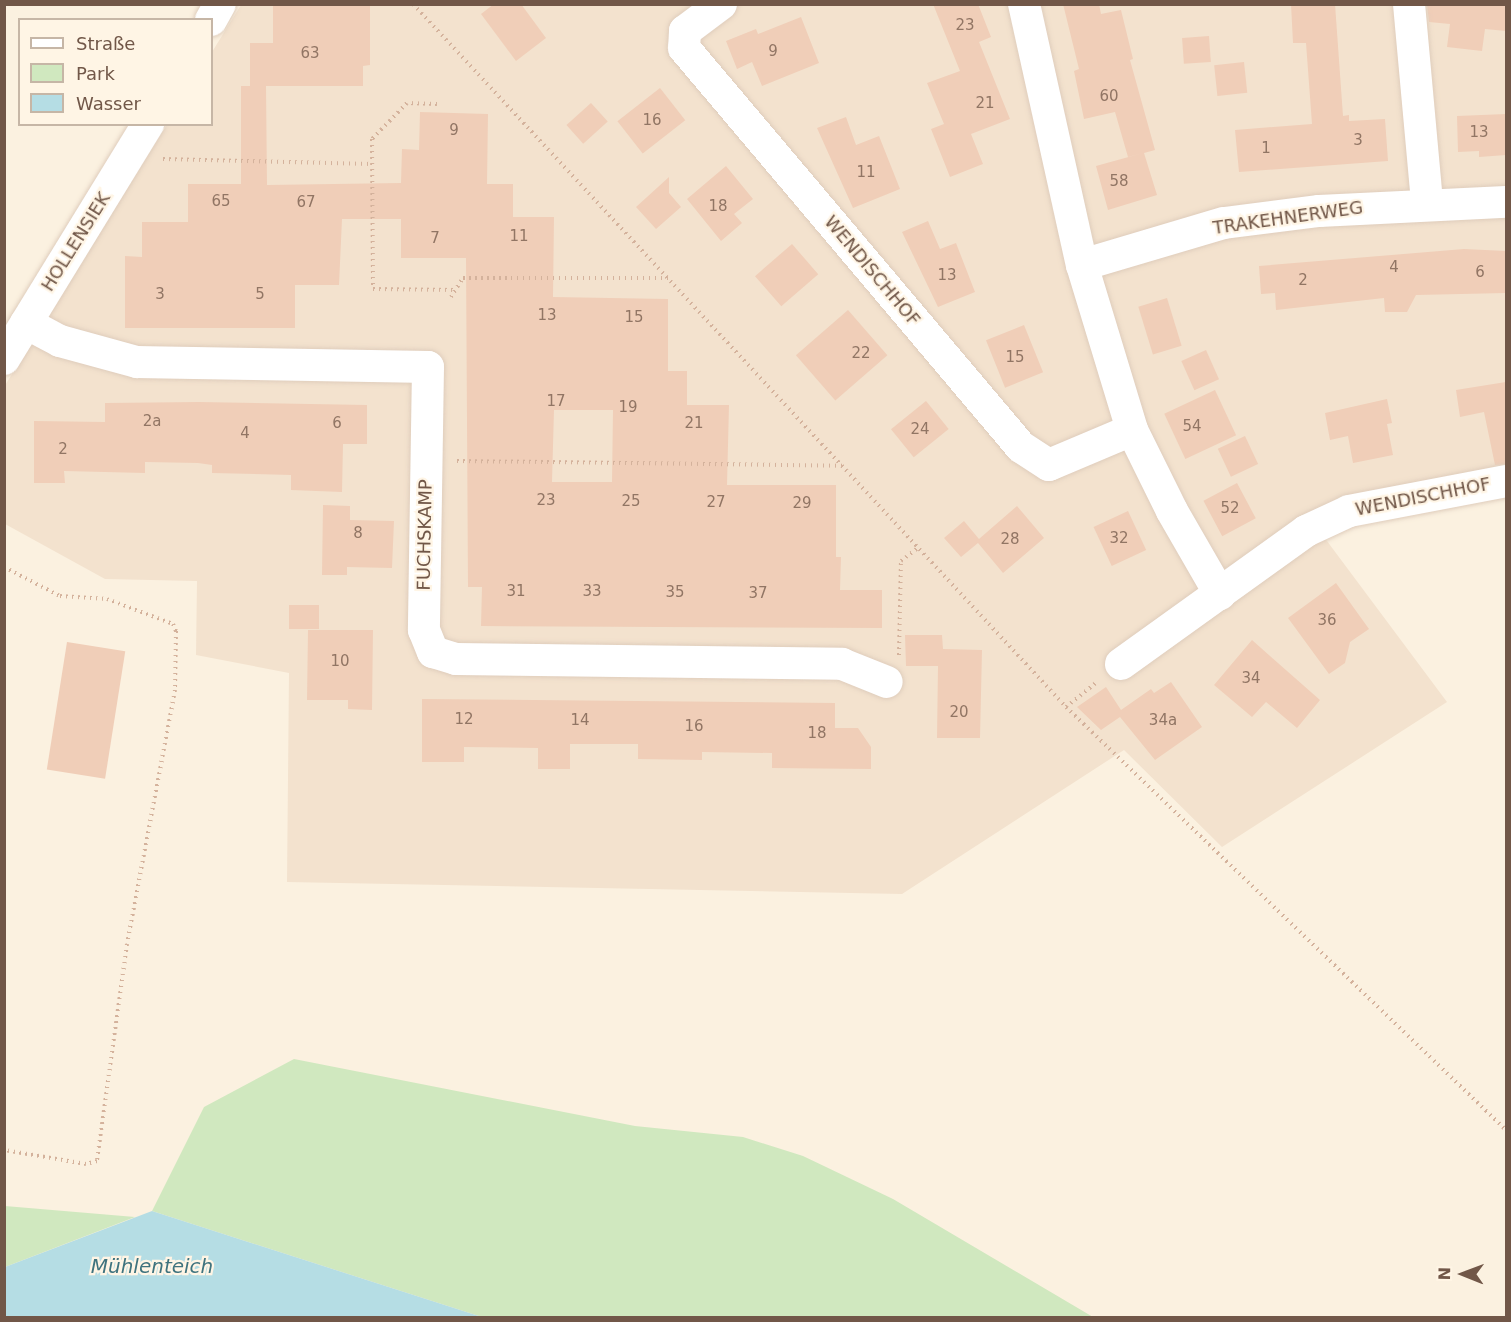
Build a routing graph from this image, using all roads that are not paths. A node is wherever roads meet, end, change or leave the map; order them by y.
1 (220, 4) edge
2 (721, 4) edge
3 (1024, 4) edge
4 (1409, 4) edge
5 (212, 18) edge
6 (147, 126) edge
7 (1506, 202) edge
8 (1427, 203) junction
9 (1082, 265) junction
10 (26, 323) junction
11 (4, 359) edge
12 (1132, 430) junction
13 (1506, 481) edge
14 (1220, 594) junction
15 (1121, 664) road end
16 (887, 682) road end

1 - 5 street
2 - 12 street, WENDISCHHOF
3 - 9 street
4 - 8 street
6 - 10 street, HOLLENSIEK
7 - 8 street, TRAKEHNERWEG
8 - 9 street, TRAKEHNERWEG
9 - 12 street
10 - 11 street, HOLLENSIEK
10 - 16 street, FUCHSKAMP
12 - 14 street
13 - 14 street, WENDISCHHOF
14 - 15 street, WENDISCHHOF

